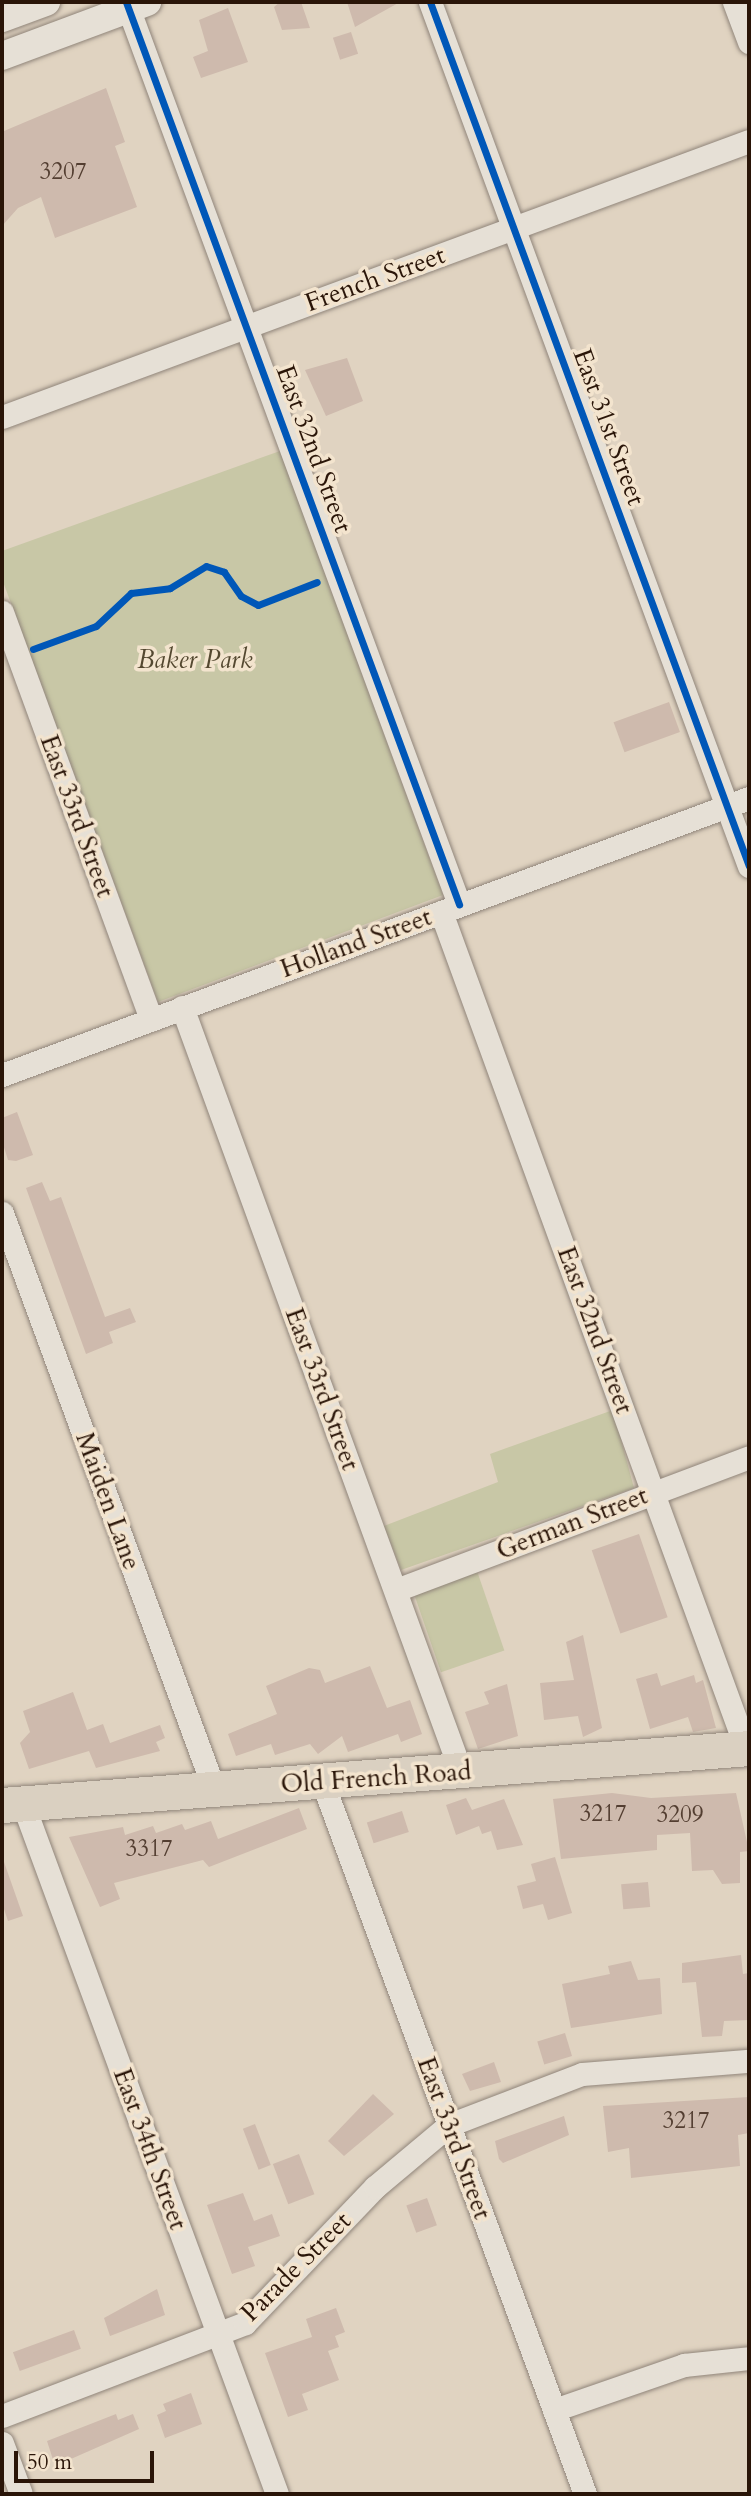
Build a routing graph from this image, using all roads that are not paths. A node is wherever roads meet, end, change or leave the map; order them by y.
1 (46, 2) edge
2 (430, 2) edge
3 (734, 2) edge
4 (134, 4) edge
5 (2, 18) edge
6 (749, 42) edge
7 (2, 56) edge
8 (749, 141) edge
9 (513, 228) junction
10 (247, 326) junction
11 (2, 417) edge
12 (2, 612) edge
13 (749, 798) edge
14 (727, 806) junction
15 (749, 866) edge
16 (450, 908) junction
17 (183, 1007) junction
18 (151, 1020) junction
19 (2, 1074) edge
20 (2, 1213) edge
21 (749, 1457) edge
22 (655, 1492) junction
23 (396, 1590) junction
24 (748, 1748) edge
25 (461, 1772) junction
26 (322, 1781) junction
27 (214, 1788) junction
28 (9, 1800) edge
29 (749, 2061) edge
30 (449, 2125) junction
31 (218, 2335) junction
32 (749, 2358) edge
33 (554, 2410) junction
34 (2, 2416) edge
35 (2, 2443) edge
36 (21, 2494) edge
37 (277, 2494) edge
38 (585, 2494) edge

1 - 5 street
2 - 9 street, East 31st Street
3 - 6 street
4 - 7 street
4 - 10 street, East 32nd Street
8 - 9 street, French Street
9 - 10 street, French Street
9 - 14 street, East 31st Street
10 - 11 street, French Street
10 - 16 street, East 32nd Street
12 - 18 street, East 33rd Street
13 - 14 street, Holland Street
14 - 15 street, East 31st Street
14 - 16 street, Holland Street
16 - 17 street, Holland Street
16 - 22 street, East 32nd Street
17 - 18 street, Holland Street
17 - 23 street, East 33rd Street
18 - 19 street, Holland Street
20 - 27 street, Maiden Lane
21 - 22 street, German Street
22 - 23 street, German Street
22 - 24 street, East 32nd Street
23 - 25 street, East 33rd Street
24 - 25 main road, Old French Road
25 - 26 main road, Old French Road
26 - 27 main road, Old French Road
26 - 30 street, East 33rd Street
27 - 28 main road, Old French Road
28 - 31 street, East 34th Street
29 - 30 street, Parade Street
30 - 31 street, Parade Street
30 - 33 street, East 33rd Street
31 - 34 street, Parade Street
31 - 37 street, East 34th Street
32 - 33 street
33 - 38 street, East 33rd Street
35 - 36 street

